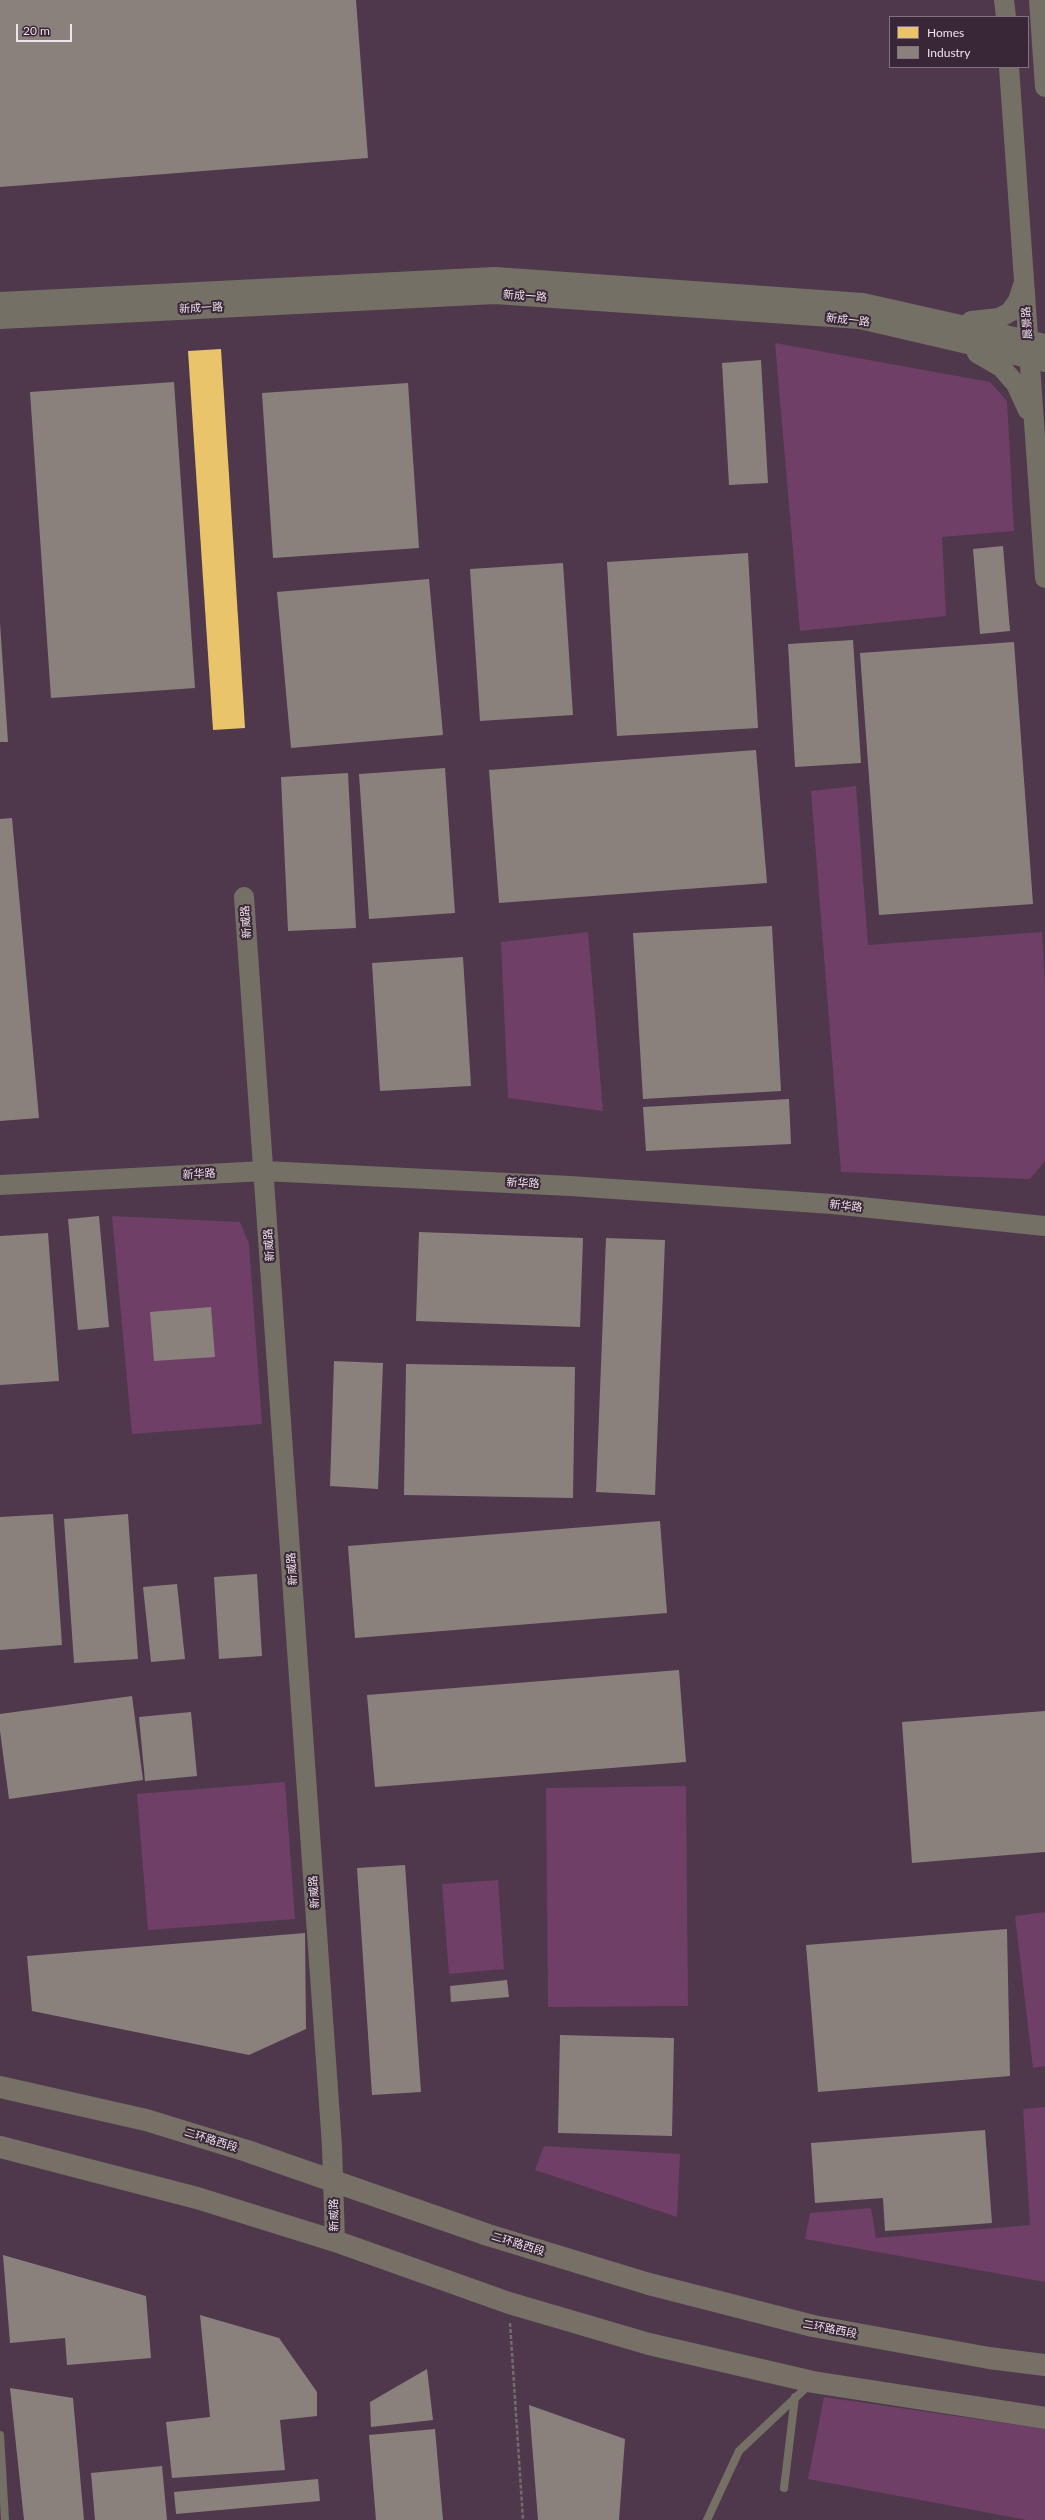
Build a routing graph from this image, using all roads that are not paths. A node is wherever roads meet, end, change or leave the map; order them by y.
1 (1004, 0) edge
2 (1039, 0) edge
3 (1006, 16) edge
4 (1009, 68) edge
5 (1045, 87) edge
6 (1024, 281) junction
7 (0, 302) edge
8 (0, 319) edge
9 (952, 332) junction
10 (1037, 351) edge
11 (1035, 432) junction
12 (1045, 578) edge
13 (244, 897) dead end
14 (264, 1171) junction
15 (0, 1185) edge
16 (1045, 1226) edge
17 (0, 2086) edge
18 (0, 2147) edge
19 (333, 2180) junction
20 (334, 2241) junction
21 (1045, 2365) edge
22 (813, 2382) junction
23 (795, 2397) junction
24 (1045, 2418) edge
25 (0, 2435) edge
26 (784, 2488) dead end
27 (5, 2520) edge
28 (708, 2520) edge

1 - 3 street
2 - 5 street
4 - 6 street, 晨景路
6 - 9 street
6 - 10 street, 晨景路
7 - 9 street, 新成一路
8 - 9 street, 新成一路
9 - 10 street, 新成一路
9 - 11 street
10 - 11 street, 晨景路
11 - 12 street, 晨景路
13 - 14 street, 新威路
14 - 15 street, 新华路
14 - 16 street, 新华路
14 - 19 street, 新威路
17 - 19 main road, 二环路西段
18 - 20 main road
19 - 20 street, 新威路
19 - 21 main road, 二环路西段
20 - 22 main road
22 - 23 lane
22 - 24 main road
23 - 26 lane
23 - 28 lane
25 - 27 lane

